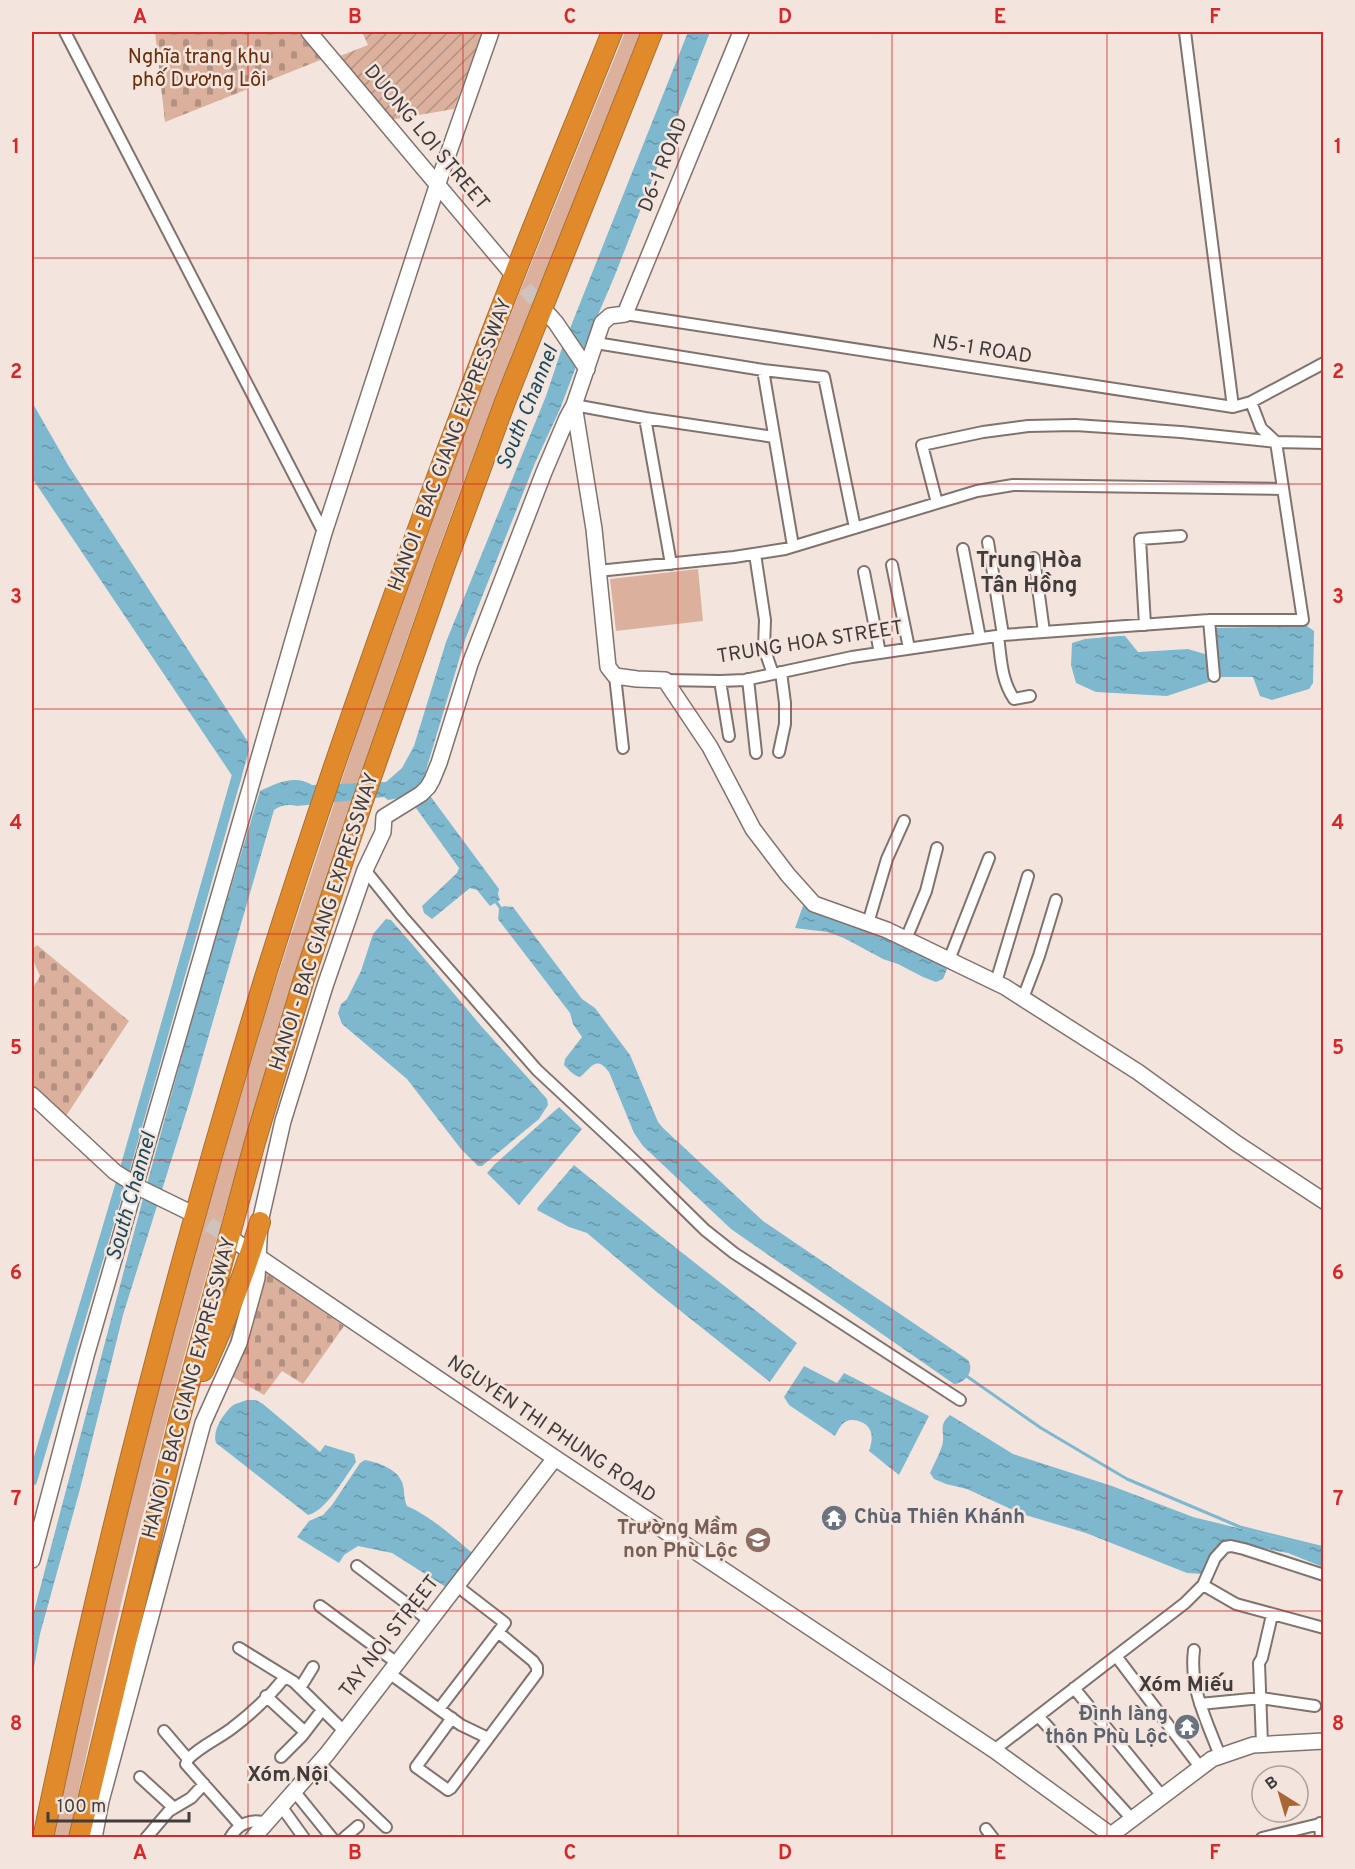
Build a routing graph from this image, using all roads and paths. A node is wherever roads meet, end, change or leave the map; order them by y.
1 (65, 32) edge
2 (309, 32) edge
3 (491, 32) edge
4 (612, 32) edge
5 (652, 32) edge
6 (741, 32) edge
7 (1185, 32) edge
8 (438, 183) junction
9 (510, 271) tunnel mouth
10 (625, 314) junction
11 (552, 318) tunnel mouth
12 (596, 343) junction
13 (583, 363) junction
14 (1323, 363) edge
15 (763, 370) junction
16 (1251, 402) junction
17 (574, 405) junction
18 (1233, 407) junction
19 (645, 418) junction
20 (774, 437) junction
21 (1276, 442) junction
22 (1323, 443) edge
23 (1282, 489) junction
24 (937, 503) junction
25 (855, 528) junction
26 (324, 533) junction
27 (1180, 536) dead end
28 (988, 542) dead end
29 (793, 546) junction
30 (963, 549) dead end
31 (755, 554) junction
32 (1034, 558) dead end
33 (671, 564) junction
34 (892, 565) dead end
35 (598, 571) junction
36 (864, 573) dead end
37 (1209, 620) junction
38 (1145, 625) junction
39 (1044, 632) junction
40 (1001, 636) junction
41 (980, 638) junction
42 (909, 648) junction
43 (880, 653) junction
44 (1214, 672) dead end
45 (777, 673) junction
46 (615, 676) junction
47 (748, 679) junction
48 (665, 680) junction
49 (720, 681) junction
50 (1030, 696) dead end
51 (729, 736) dead end
52 (623, 748) dead end
53 (779, 752) dead end
54 (756, 753) dead end
55 (904, 821) dead end
56 (937, 848) dead end
57 (989, 858) dead end
58 (365, 870) junction
59 (1028, 876) dead end
60 (1056, 900) dead end
61 (868, 923) junction
62 (906, 939) junction
63 (949, 960) junction
64 (996, 982) junction
65 (1023, 998) junction
66 (32, 1095) edge
67 (136, 1185) junction
68 (1323, 1201) edge
69 (189, 1212) tunnel mouth
70 (260, 1222) joint
71 (232, 1239) tunnel mouth
72 (254, 1255) junction
73 (960, 1400) dead end
74 (555, 1458) junction
75 (147, 1554) junction
76 (32, 1560) edge
77 (357, 1566) dead end
78 (1323, 1575) edge
79 (1203, 1585) junction
80 (457, 1586) junction
81 (320, 1606) dead end
82 (1272, 1615) junction
83 (430, 1620) junction
84 (1323, 1628) edge
85 (498, 1632) junction
86 (239, 1648) dead end
87 (1194, 1650) dead end
88 (1116, 1656) junction
89 (313, 1666) dead end
90 (393, 1668) junction
91 (285, 1677) junction
92 (300, 1688) junction
93 (1074, 1688) junction
94 (266, 1696) junction
95 (1261, 1698) junction
96 (1200, 1704) junction
97 (1315, 1706) dead end
98 (322, 1710) junction
99 (439, 1710) junction
100 (1038, 1716) junction
101 (452, 1718) junction
102 (164, 1731) dead end
103 (344, 1731) junction
104 (305, 1732) junction
105 (488, 1738) junction
106 (1323, 1741) edge
107 (1262, 1744) junction
108 (994, 1750) junction
109 (1220, 1756) junction
110 (281, 1757) dead end
111 (188, 1759) junction
112 (319, 1763) junction
113 (1200, 1767) junction
114 (140, 1777) dead end
115 (204, 1784) junction
116 (294, 1791) junction
117 (1162, 1796) junction
118 (281, 1806) junction
119 (174, 1808) junction
120 (1132, 1819) junction
121 (266, 1822) junction
122 (1322, 1823) edge
123 (240, 1825) junction
124 (358, 1826) dead end
125 (386, 1827) dead end
126 (1111, 1836) edge
127 (83, 1837) edge
128 (43, 1838) edge
129 (146, 1838) edge
130 (230, 1838) edge
131 (253, 1838) edge
132 (304, 1838) edge
133 (332, 1838) edge
134 (344, 1838) edge
135 (1262, 1838) edge
136 (1321, 1838) edge

1 - 26 street
2 - 8 street, DUONG LOI STREET
3 - 8 street
4 - 128 highway, HANOI - BAC GIANG EXPRESSWAY
5 - 75 highway, HANOI - BAC GIANG EXPRESSWAY
6 - 10 street, D6-1 ROAD
7 - 18 street
8 - 9 street, DUONG LOI STREET
8 - 26 street
10 - 12 street
10 - 18 street, N5-1 ROAD
11 - 13 street
12 - 13 street
12 - 15 street
13 - 17 street
14 - 16 street, N5-1 ROAD
15 - 20 street
15 - 25 street
16 - 18 street, N5-1 ROAD
16 - 21 street
17 - 19 street
17 - 35 street
17 - 58 street
19 - 20 street
19 - 33 street
20 - 29 street
21 - 22 street
21 - 23 street
21 - 24 street
23 - 24 street
23 - 37 street, TRUNG HOA STREET
24 - 25 street
25 - 29 street
26 - 67 street
27 - 38 street
28 - 40 street
29 - 31 street
30 - 41 street
31 - 33 street
31 - 45 street
32 - 39 street
33 - 35 street
34 - 42 street
35 - 46 street
36 - 43 street
37 - 38 street, TRUNG HOA STREET
37 - 44 street
38 - 39 street, TRUNG HOA STREET
39 - 40 street, TRUNG HOA STREET
40 - 41 street, TRUNG HOA STREET
40 - 50 street
41 - 42 street, TRUNG HOA STREET
42 - 43 street, TRUNG HOA STREET
43 - 45 street, TRUNG HOA STREET
45 - 47 street, TRUNG HOA STREET
45 - 53 street
46 - 48 street, TRUNG HOA STREET
46 - 52 street
47 - 49 street, TRUNG HOA STREET
47 - 54 street
48 - 49 street, TRUNG HOA STREET
48 - 61 street
49 - 51 street
55 - 61 street
56 - 62 street
57 - 63 street
58 - 70 street
58 - 73 street
59 - 64 street
60 - 65 street
61 - 62 street
62 - 63 street
63 - 64 street
64 - 65 street
65 - 68 street
66 - 67 street
67 - 69 street
67 - 76 street
70 - 72 highway
71 - 72 street, NGUYEN THI PHUNG ROAD
72 - 74 street, NGUYEN THI PHUNG ROAD
72 - 75 highway
72 - 127 street
74 - 80 street, TAY NOI STREET
74 - 108 street, NGUYEN THI PHUNG ROAD
75 - 127 highway, HANOI - BAC GIANG EXPRESSWAY
77 - 83 street
78 - 79 street
79 - 82 street
79 - 88 street
80 - 83 street, TAY NOI STREET
80 - 85 street
81 - 90 street
82 - 84 street
82 - 95 street
83 - 90 street, TAY NOI STREET
85 - 99 street
85 - 105 street
86 - 91 street
87 - 96 street
88 - 93 street
88 - 113 street
89 - 92 street
90 - 99 street
90 - 103 street, TAY NOI STREET
91 - 92 street
91 - 94 street
92 - 98 street
93 - 100 street
93 - 117 street
94 - 104 street
94 - 111 street
95 - 96 street
95 - 97 street
95 - 107 street
96 - 109 street
98 - 103 street
98 - 104 street
99 - 101 street
100 - 108 street
100 - 120 street
101 - 105 street
101 - 105 street
102 - 111 street
103 - 112 street, TAY NOI STREET
104 - 110 street
106 - 107 street
107 - 109 street
108 - 126 street, NGUYEN THI PHUNG ROAD
109 - 113 street
111 - 115 street
112 - 116 street, TAY NOI STREET
112 - 125 street
113 - 117 street
114 - 119 street
115 - 119 street
115 - 123 street
116 - 118 street, TAY NOI STREET
116 - 133 street
117 - 120 street
118 - 121 street, TAY NOI STREET
118 - 132 street
119 - 129 street
120 - 126 street
121 - 123 street
121 - 131 street, TAY NOI STREET
122 - 135 street
122 - 136 street
123 - 130 street
124 - 134 street

